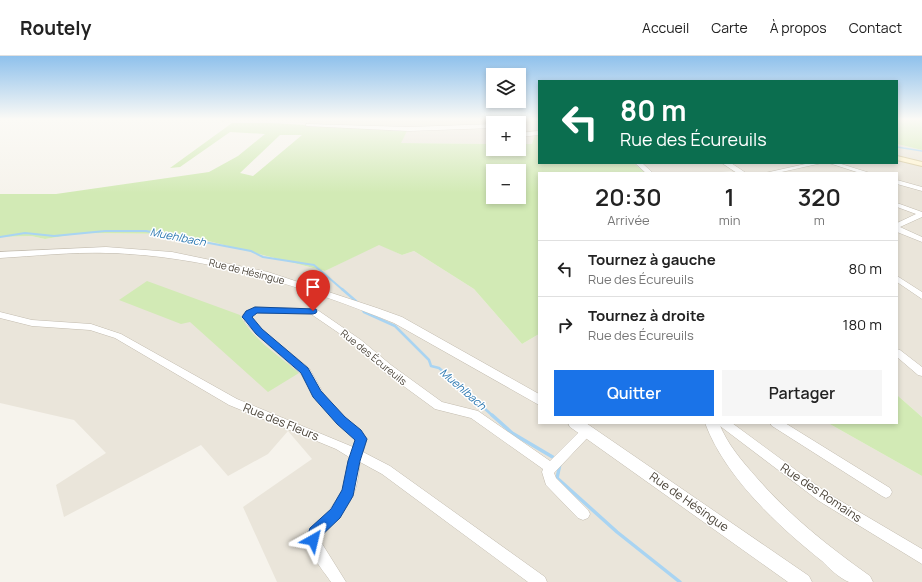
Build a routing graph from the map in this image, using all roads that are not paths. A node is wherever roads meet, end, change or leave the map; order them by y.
1 (898, 158) edge
2 (639, 164) edge
3 (728, 164) edge
4 (814, 164) edge
5 (836, 164) edge
6 (922, 164) edge
7 (794, 168) junction
8 (649, 172) edge
9 (740, 172) edge
10 (776, 172) edge
11 (801, 172) edge
12 (864, 172) edge
13 (898, 182) edge
14 (922, 189) edge
15 (898, 204) edge
16 (922, 214) edge
17 (898, 226) edge
18 (898, 228) edge
19 (922, 240) edge
20 (0, 254) edge
21 (898, 279) edge
22 (922, 296) edge
23 (0, 316) edge
24 (898, 353) edge
25 (922, 372) edge
26 (538, 399) edge
27 (712, 424) edge
28 (725, 424) edge
29 (778, 424) edge
30 (581, 427) edge
31 (356, 454) junction
32 (555, 463) junction
33 (886, 492) dead end
34 (583, 514) dead end
35 (922, 557) edge
36 (339, 582) edge
37 (540, 582) edge
38 (803, 582) edge
39 (864, 582) edge

1 - 6 main road
2 - 8 street
3 - 9 street
4 - 7 street
5 - 12 street
7 - 10 street
7 - 11 street
13 - 14 street
15 - 16 street
16 - 17 street
18 - 19 street
20 - 26 street, Rue de Hésingue
21 - 22 street
23 - 31 street, Rue des Fleurs
24 - 25 street
27 - 39 street
28 - 35 street, Rue des Romains
29 - 33 street
30 - 32 street
30 - 38 street, Rue de Hésingue
31 - 32 street, Rue des Écureuils
31 - 36 street
31 - 37 street, Rue des Fleurs
32 - 34 street

